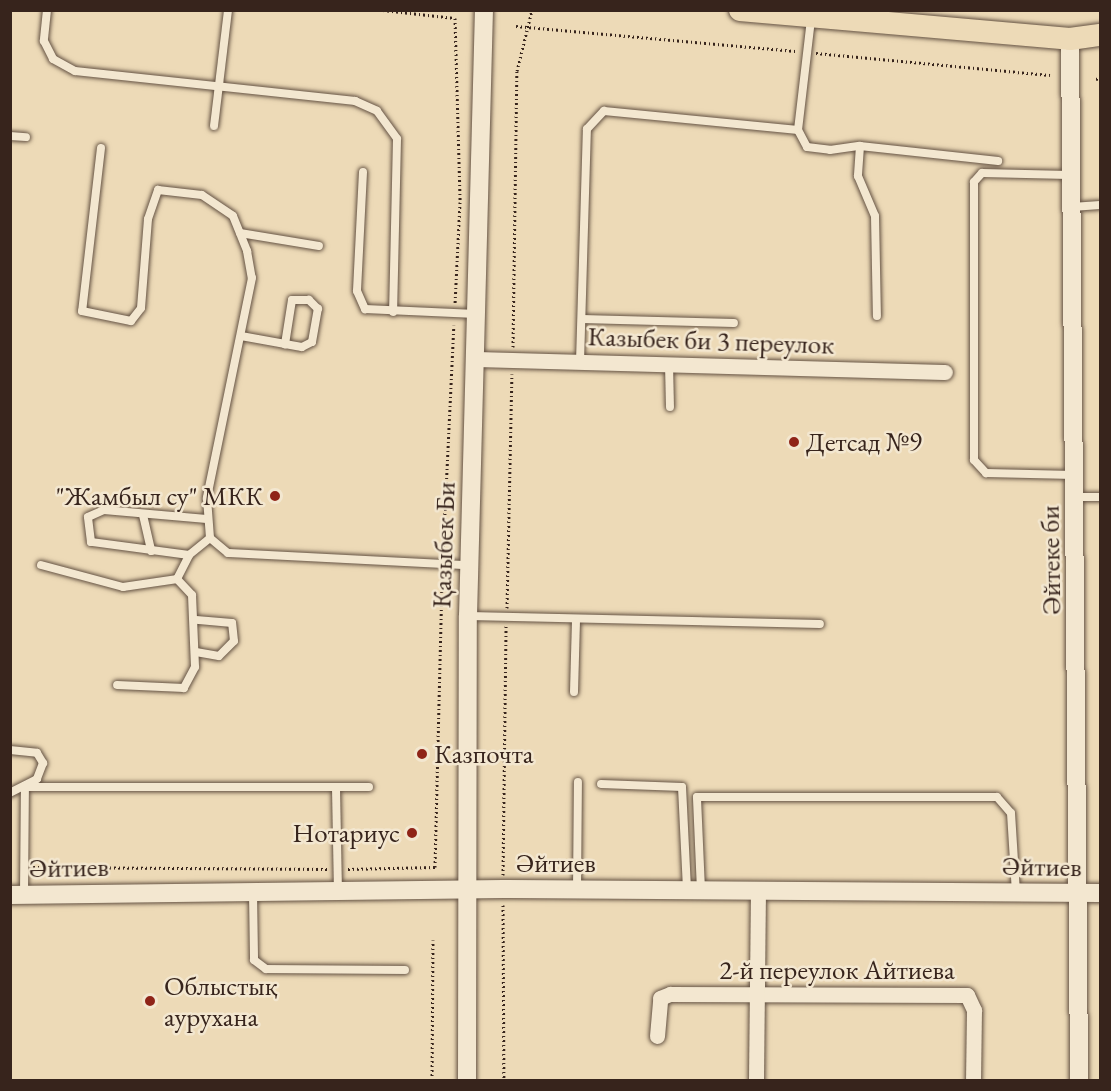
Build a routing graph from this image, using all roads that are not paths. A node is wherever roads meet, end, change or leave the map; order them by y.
1 (47, 10) edge
2 (228, 10) edge
3 (484, 10) edge
4 (740, 10) edge
5 (869, 17) edge
6 (811, 19) junction
7 (1101, 35) edge
8 (1070, 39) junction
9 (220, 86) junction
10 (214, 126) dead end
11 (798, 130) junction
12 (10, 136) edge
13 (26, 137) dead end
14 (860, 146) junction
15 (101, 148) dead end
16 (998, 161) dead end
17 (363, 172) dead end
18 (1069, 175) junction
19 (1101, 205) edge
20 (1070, 208) junction
21 (240, 233) junction
22 (319, 246) dead end
23 (393, 312) junction
24 (476, 314) junction
25 (876, 316) dead end
26 (582, 319) junction
27 (734, 323) dead end
28 (240, 336) junction
29 (285, 344) junction
30 (475, 359) junction
31 (580, 362) junction
32 (669, 364) junction
33 (945, 372) dead end
34 (670, 407) dead end
35 (1076, 475) junction
36 (1076, 497) junction
37 (1101, 497) edge
38 (143, 515) junction
39 (207, 519) junction
40 (210, 538) junction
41 (151, 551) junction
42 (189, 555) junction
43 (41, 565) dead end
44 (471, 565) junction
45 (177, 579) junction
46 (468, 616) junction
47 (196, 620) junction
48 (576, 621) junction
49 (820, 624) dead end
50 (195, 652) junction
51 (117, 685) dead end
52 (574, 692) dead end
53 (10, 750) edge
54 (578, 782) dead end
55 (601, 784) dead end
56 (25, 787) junction
57 (369, 787) dead end
58 (336, 788) junction
59 (10, 793) edge
60 (466, 890) junction
61 (577, 890) junction
62 (694, 890) junction
63 (758, 890) junction
64 (338, 892) junction
65 (1016, 892) junction
66 (253, 893) junction
67 (1079, 893) junction
68 (1101, 893) edge
69 (17, 895) edge
70 (405, 970) dead end
71 (757, 996) junction
72 (657, 1036) dead end
73 (467, 1080) edge
74 (756, 1080) edge
75 (974, 1080) edge
76 (1079, 1080) edge

1 - 9 lane
2 - 9 lane
3 - 24 street, Қазыбек Би
4 - 6 main road
5 - 6 main road
5 - 8 main road
6 - 11 lane
7 - 8 main road
8 - 18 street, Әйтеке би
9 - 10 lane
9 - 23 lane
11 - 14 lane
11 - 26 lane
12 - 13 lane
14 - 16 lane
14 - 25 lane
15 - 21 lane
17 - 23 lane
18 - 20 street, Әйтеке би
18 - 35 lane
19 - 20 lane
20 - 35 street, Әйтеке би
21 - 22 lane
21 - 28 lane
23 - 24 lane
24 - 30 street, Қазыбек Би
26 - 27 lane
26 - 31 lane
28 - 29 lane
28 - 39 lane
29 - 29 lane
30 - 31 street, Казыбек би 3 переулок
30 - 44 street, Қазыбек Би
31 - 32 street, Казыбек би 3 переулок
32 - 33 street, Казыбек би 3 переулок
32 - 34 lane
35 - 36 street, Әйтеке би
36 - 37 lane
36 - 67 street, Әйтеке би
38 - 39 lane
38 - 41 lane
38 - 41 lane
39 - 40 lane
40 - 42 lane
40 - 44 lane
41 - 42 lane
42 - 45 lane
43 - 45 lane
44 - 46 street, Қазыбек Би
45 - 47 lane
46 - 48 lane
46 - 60 street, Қазыбек Би
47 - 50 lane
47 - 50 lane
48 - 49 lane
48 - 52 lane
50 - 51 lane
53 - 56 lane
54 - 61 lane
55 - 62 lane
56 - 58 lane
56 - 59 lane
56 - 69 lane
57 - 58 lane
58 - 64 lane
60 - 61 street, Әйтиев
60 - 64 street, Әйтиев
60 - 73 street, Қазыбек Би
61 - 62 street, Әйтиев
62 - 63 street, Әйтиев
62 - 65 lane
63 - 65 street, Әйтиев
63 - 71 street
64 - 66 street, Әйтиев
65 - 67 street, Әйтиев
66 - 69 street, Әйтиев
66 - 70 lane
67 - 68 street, Әйтиев
67 - 76 street, Әйтеке би
71 - 72 street, 2-й переулок Айтиева
71 - 74 street
71 - 75 street, 2-й переулок Айтиева

